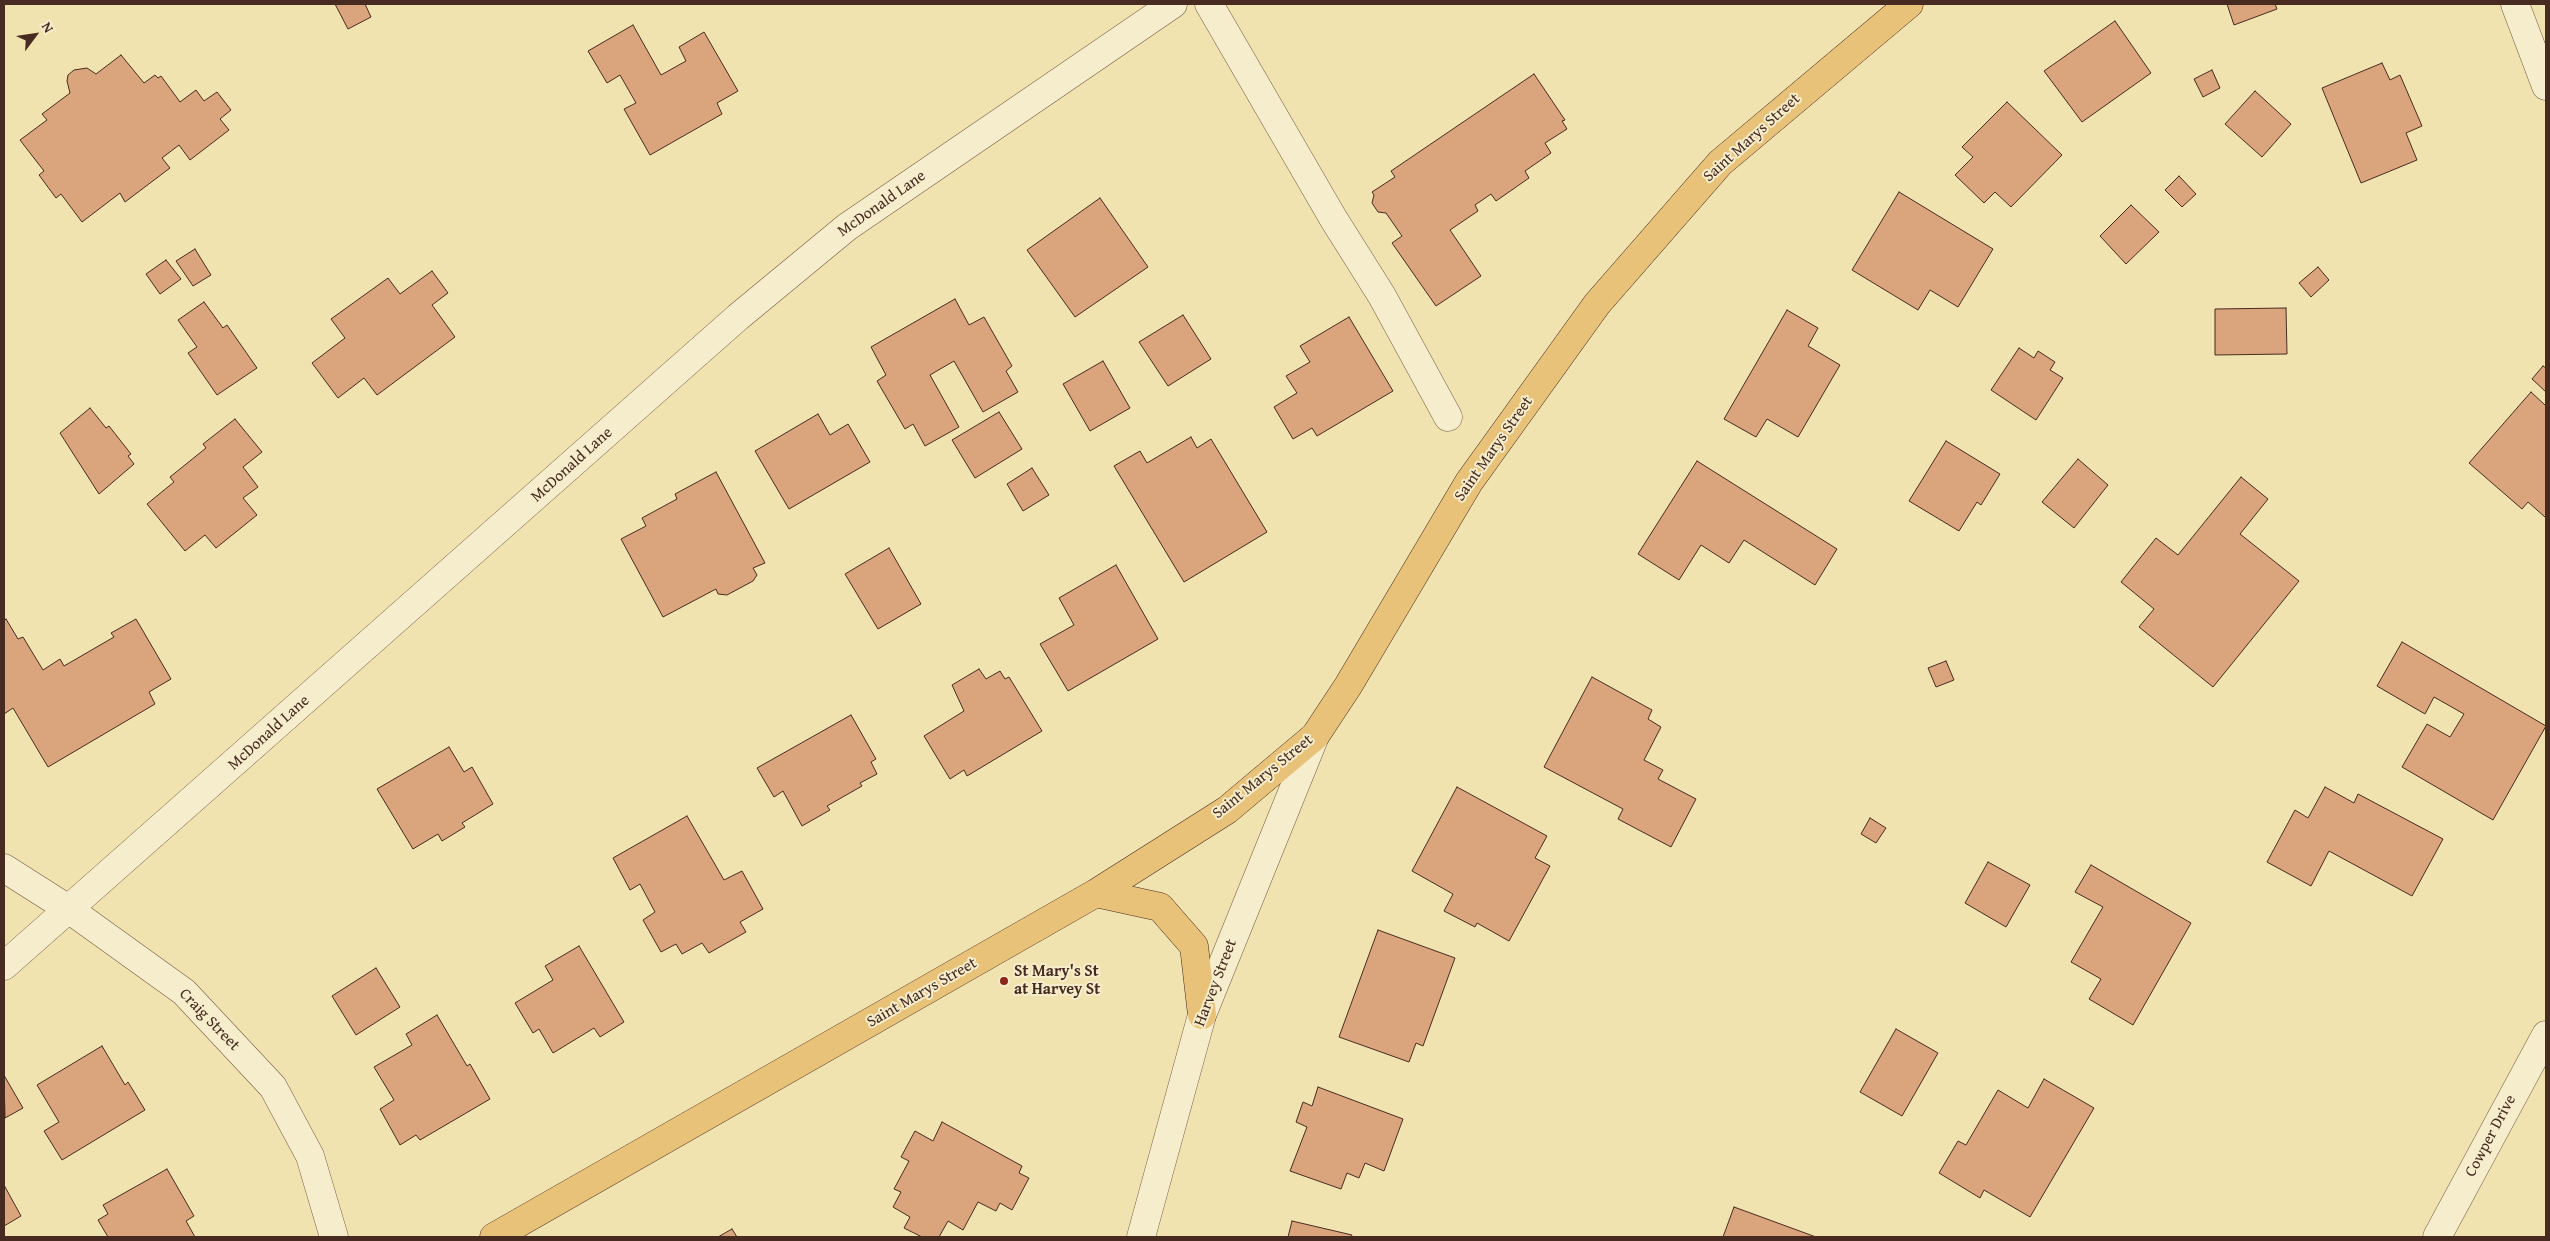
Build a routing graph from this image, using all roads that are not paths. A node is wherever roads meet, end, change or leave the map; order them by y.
1 (1173, 4) edge
2 (1209, 4) edge
3 (1909, 4) edge
4 (2515, 4) edge
5 (2546, 86) edge
6 (1448, 417) dead end
7 (1315, 736) junction
8 (4, 868) edge
9 (1096, 894) junction
10 (70, 910) junction
11 (4, 966) edge
12 (1202, 1014) junction
13 (2546, 1035) edge
14 (334, 1237) edge
15 (494, 1237) edge
16 (1141, 1237) edge
17 (2437, 1237) edge

1 - 10 street, McDonald Lane
2 - 6 street
3 - 7 main road, Saint Marys Street
4 - 5 street
7 - 9 main road, Saint Marys Street
7 - 12 street, Harvey Street
8 - 10 street, Craig Street
9 - 12 main road
9 - 15 main road, Saint Marys Street
10 - 11 street, McDonald Lane
10 - 14 street, Craig Street
12 - 16 street, Harvey Street
13 - 17 street, Cowper Drive

